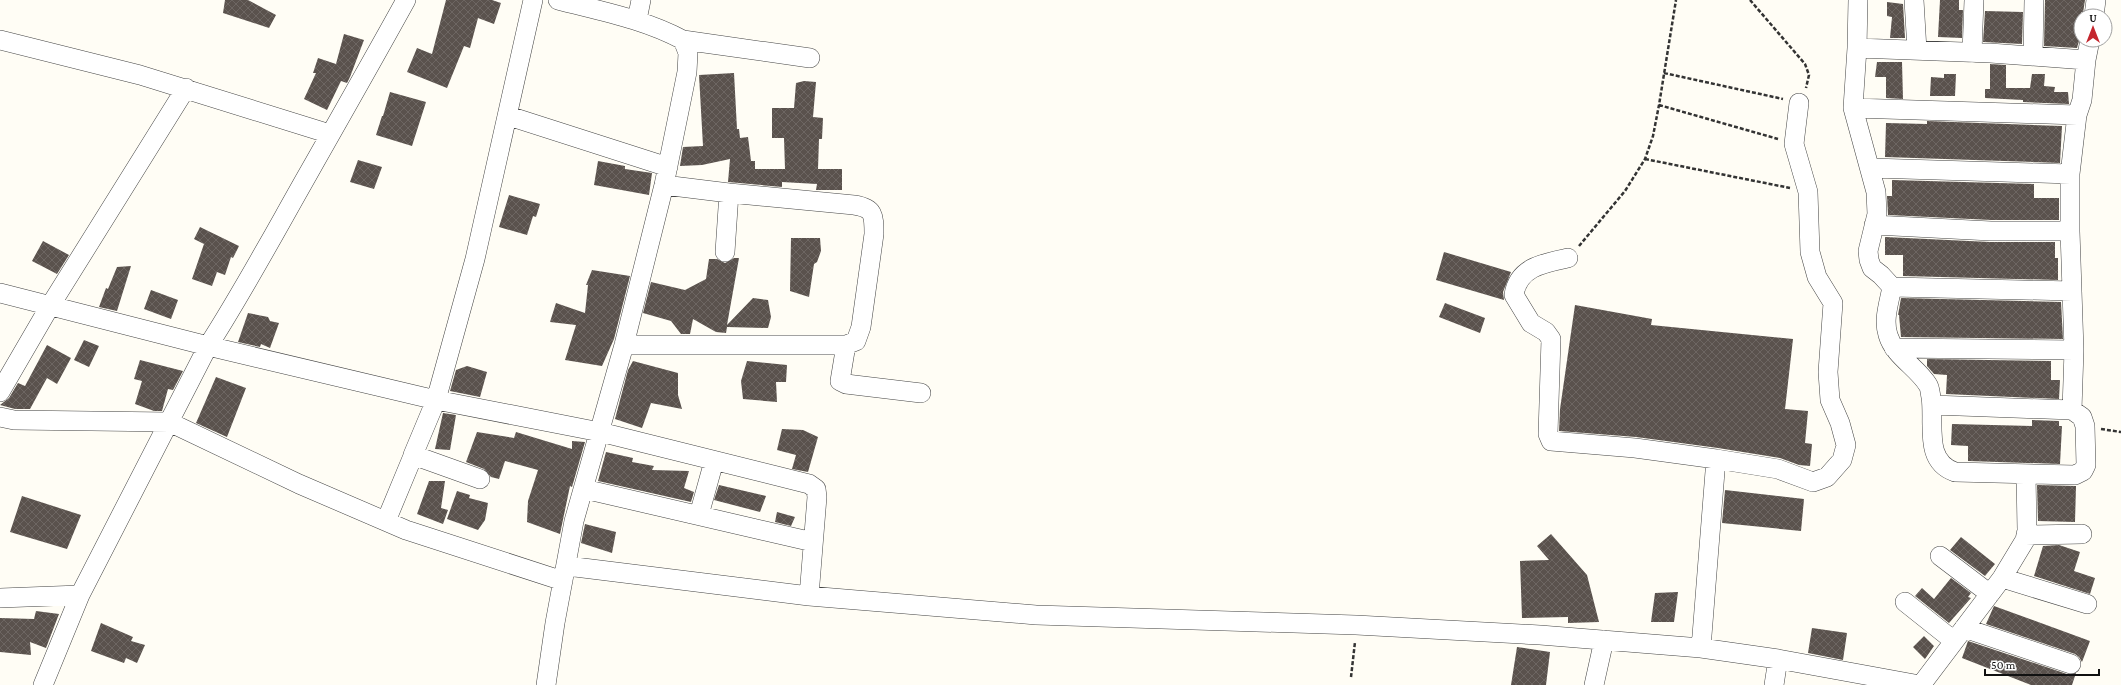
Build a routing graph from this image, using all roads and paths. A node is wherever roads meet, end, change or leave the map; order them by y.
1 (406, 0) edge
2 (533, 0) edge
3 (558, 0) edge
4 (640, 0) edge
5 (1676, 0) edge
6 (1750, 0) edge
7 (1858, 0) edge
8 (1914, 0) edge
9 (1974, 0) edge
10 (2034, 0) edge
11 (636, 20) junction
12 (0, 40) edge
13 (683, 40) junction
14 (1857, 48) junction
15 (2088, 48) edge
16 (1916, 50) junction
17 (1972, 53) junction
18 (2033, 56) junction
19 (810, 58) dead end
20 (2086, 60) junction
21 (1664, 73) junction
22 (186, 88) junction
23 (1799, 103) junction
24 (1659, 105) junction
25 (1853, 108) junction
26 (2078, 115) junction
27 (509, 116) junction
28 (330, 134) junction
29 (1794, 144) junction
30 (1645, 159) junction
31 (1871, 168) junction
32 (2070, 174) junction
33 (666, 176) junction
34 (1808, 192) junction
35 (729, 193) junction
36 (1874, 225) junction
37 (2070, 231) junction
38 (725, 252) dead end
39 (1568, 258) joint
40 (1892, 287) junction
41 (2072, 291) junction
42 (0, 293) edge
43 (50, 306) junction
44 (624, 345) junction
45 (846, 345) junction
46 (208, 346) junction
47 (1894, 348) junction
48 (2074, 350) junction
49 (0, 392) edge
50 (921, 393) dead end
51 (436, 400) junction
52 (1932, 405) junction
53 (2072, 410) junction
54 (0, 417) edge
55 (169, 422) junction
56 (600, 432) junction
57 (413, 456) junction
58 (1716, 459) junction
59 (714, 461) junction
60 (2026, 474) junction
61 (480, 479) dead end
62 (584, 489) junction
63 (699, 515) junction
64 (386, 521) junction
65 (2082, 534) dead end
66 (2026, 535) junction
67 (813, 542) junction
68 (1940, 556) dead end
69 (565, 574) junction
70 (2002, 578) junction
71 (1990, 594) junction
72 (80, 595) junction
73 (809, 596) junction
74 (0, 598) edge
75 (1905, 602) dead end
76 (2087, 604) dead end
77 (1356, 626) junction
78 (1959, 635) junction
79 (1604, 640) junction
80 (1701, 648) junction
81 (1778, 659) junction
82 (2071, 664) dead end
83 (1351, 677) dead end
84 (43, 685) edge
85 (546, 685) edge
86 (1594, 685) edge
87 (1774, 685) edge
88 (1920, 685) edge

1 - 28 street
2 - 27 street
3 - 11 street
4 - 11 street
5 - 21 path
6 - 23 path
7 - 14 street
8 - 16 street
9 - 17 street
10 - 18 street
11 - 13 street
12 - 22 street
13 - 19 street
13 - 33 street
14 - 16 street
14 - 25 street
15 - 20 street
16 - 17 street
17 - 18 street
18 - 20 street
20 - 26 street
21 - 23 path
21 - 24 path
22 - 28 street
22 - 43 street
23 - 29 street
24 - 29 path
24 - 30 path
25 - 26 street
25 - 31 street
26 - 32 street
27 - 33 street
27 - 51 street
28 - 46 street
29 - 34 street
30 - 34 path
30 - 39 path
31 - 32 street
31 - 36 street
32 - 37 street
33 - 35 street
33 - 44 street
34 - 58 street
35 - 38 street
35 - 45 street
36 - 37 street
36 - 40 street
37 - 41 street
39 - 58 street
40 - 41 street
40 - 47 street
41 - 48 street
42 - 43 street
43 - 46 street
43 - 49 street
44 - 45 street
44 - 56 street
45 - 50 street
46 - 51 street
46 - 55 street
47 - 48 street
47 - 52 street
48 - 53 street
51 - 56 street
51 - 57 street
52 - 53 street
52 - 60 street
53 - 60 street
54 - 55 street
55 - 64 street
55 - 72 street
56 - 59 street
56 - 62 street
57 - 61 street
57 - 64 street
58 - 80 street
59 - 63 street
59 - 67 street
60 - 66 street
62 - 63 street
62 - 69 street
63 - 67 street
64 - 69 street
65 - 66 street
66 - 70 street
67 - 73 street
68 - 71 street
69 - 73 street
69 - 85 street
70 - 71 street
70 - 76 street
71 - 78 street
72 - 74 street
72 - 84 street
73 - 77 street
75 - 78 street
77 - 79 street
77 - 83 path
78 - 82 street
78 - 88 street
79 - 80 street
79 - 86 street
80 - 81 street
81 - 87 street
81 - 88 street

